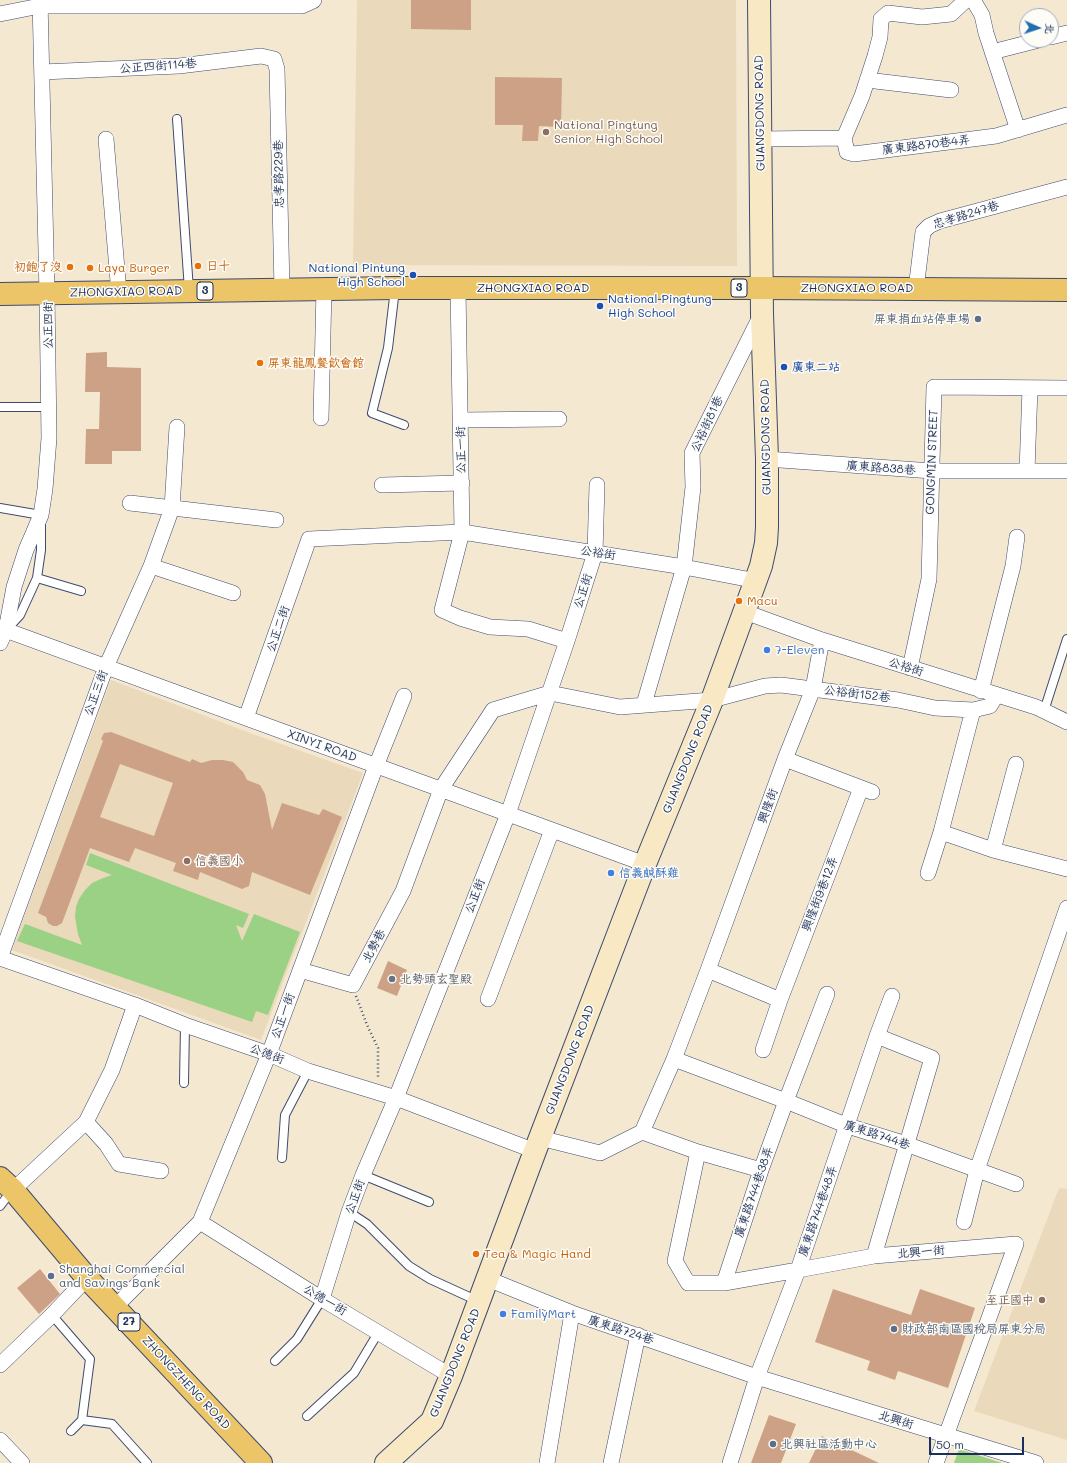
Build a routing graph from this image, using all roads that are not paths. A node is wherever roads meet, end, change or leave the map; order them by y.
1 (758, 0) edge
2 (966, 0) edge
3 (973, 0) edge
4 (313, 1) edge
5 (40, 3) edge
6 (177, 3) edge
7 (249, 3) edge
8 (0, 14) edge
9 (1019, 45) edge
10 (992, 52) junction
11 (274, 58) joint
12 (42, 72) junction
13 (867, 80) junction
14 (951, 90) dead end
15 (1067, 115) edge
16 (177, 119) dead end
17 (1018, 130) junction
18 (844, 138) junction
19 (106, 139) dead end
20 (760, 139) junction
21 (1067, 187) edge
22 (395, 288) junction
23 (458, 288) junction
24 (761, 288) junction
25 (282, 289) junction
26 (324, 289) junction
27 (916, 289) junction
28 (1067, 290) edge
29 (189, 291) junction
30 (119, 293) junction
31 (0, 294) edge
32 (47, 294) junction
33 (762, 314) junction
34 (1030, 388) junction
35 (1067, 388) edge
36 (48, 406) junction
37 (0, 407) edge
38 (321, 418) dead end
39 (559, 419) dead end
40 (461, 420) junction
41 (404, 425) dead end
42 (178, 427) dead end
43 (767, 459) junction
44 (932, 471) junction
45 (1027, 471) junction
46 (1067, 471) edge
47 (462, 483) junction
48 (382, 485) dead end
49 (597, 485) dead end
50 (130, 502) dead end
51 (0, 508) edge
52 (172, 508) junction
53 (41, 515) junction
54 (276, 520) dead end
55 (462, 532) junction
56 (1017, 537) dead end
57 (309, 539) joint
58 (595, 553) junction
59 (152, 566) junction
60 (684, 567) junction
61 (36, 578) junction
62 (756, 581) junction
63 (81, 591) dead end
64 (233, 594) dead end
65 (745, 612) junction
66 (2, 634) edge
67 (1067, 639) edge
68 (822, 640) junction
69 (567, 642) junction
70 (106, 667) junction
71 (910, 668) junction
72 (813, 689) junction
73 (981, 691) junction
74 (550, 693) junction
75 (404, 696) dead end
76 (996, 696) junction
77 (712, 700) junction
78 (644, 704) junction
79 (973, 710) junction
80 (1044, 711) junction
81 (246, 718) junction
82 (1067, 722) edge
83 (785, 759) junction
84 (1016, 764) dead end
85 (376, 766) junction
86 (441, 789) junction
87 (508, 814) junction
88 (552, 830) junction
89 (941, 832) junction
90 (993, 850) junction
91 (645, 864) junction
92 (1067, 870) edge
93 (928, 873) dead end
94 (1067, 908) edge
95 (0, 958) edge
96 (300, 970) junction
97 (708, 970) junction
98 (827, 994) dead end
99 (892, 996) dead end
100 (488, 999) dead end
101 (780, 1000) junction
102 (135, 1005) junction
103 (185, 1025) junction
104 (877, 1036) junction
105 (763, 1050) dead end
106 (269, 1054) junction
107 (674, 1059) junction
108 (308, 1071) junction
109 (184, 1083) dead end
110 (396, 1098) junction
111 (786, 1101) junction
112 (86, 1122) junction
113 (848, 1126) junction
114 (642, 1132) junction
115 (538, 1144) junction
116 (906, 1144) junction
117 (698, 1152) junction
118 (282, 1158) dead end
119 (761, 1170) junction
120 (977, 1170) junction
121 (161, 1171) dead end
122 (363, 1175) junction
123 (1016, 1184) dead end
124 (4, 1191) edge
125 (429, 1202) dead end
126 (349, 1212) junction
127 (200, 1222) junction
128 (964, 1222) dead end
129 (874, 1256) junction
130 (798, 1270) junction
131 (88, 1278) junction
132 (488, 1279) junction
133 (724, 1283) junction
134 (322, 1299) junction
135 (479, 1302) junction
136 (115, 1307) junction
137 (572, 1313) junction
138 (52, 1315) junction
139 (378, 1333) junction
140 (638, 1335) junction
141 (275, 1361) dead end
142 (0, 1365) edge
143 (451, 1376) junction
144 (757, 1377) junction
145 (307, 1416) dead end
146 (82, 1420) junction
147 (71, 1431) dead end
148 (946, 1435) junction
149 (0, 1440) edge
150 (22, 1463) edge
151 (147, 1463) edge
152 (261, 1463) edge
153 (386, 1463) edge
154 (547, 1463) edge
155 (611, 1463) edge
156 (730, 1463) edge
157 (936, 1463) edge
158 (1036, 1463) edge

1 - 20 street, GUANGDONG ROAD
2 - 13 street
3 - 10 street
4 - 7 street
5 - 6 street
5 - 8 street
5 - 12 street, 公正四街
6 - 7 street
9 - 10 street
10 - 17 street
11 - 12 street, 公正四街114巷
11 - 25 street, 忠孝路229巷
12 - 32 street, 公正四街
13 - 14 street
13 - 18 street
15 - 17 street, 廣東路870巷4弄
16 - 29 lane
17 - 18 street, 廣東路870巷4弄
18 - 20 street
19 - 30 street
20 - 24 street, GUANGDONG ROAD
21 - 27 street, 忠孝路247巷
22 - 23 main road, ZHONGXIAO ROAD / 3
22 - 26 main road, ZHONGXIAO ROAD / 3
22 - 41 lane
23 - 24 main road, ZHONGXIAO ROAD / 3
23 - 40 street, 公正一街
24 - 27 main road, ZHONGXIAO ROAD / 3
24 - 33 street, GUANGDONG ROAD
25 - 26 main road, ZHONGXIAO ROAD / 3
25 - 29 main road, ZHONGXIAO ROAD / 3
26 - 38 street
27 - 28 main road, ZHONGXIAO ROAD / 3
29 - 30 main road, ZHONGXIAO ROAD / 3
30 - 32 main road, ZHONGXIAO ROAD / 3
31 - 32 main road, ZHONGXIAO ROAD / 3
32 - 36 street, 公正四街
33 - 43 street, GUANGDONG ROAD
33 - 60 street, 公裕街81巷
34 - 35 street, GONGMIN STREET
34 - 44 street, GONGMIN STREET
34 - 45 street
36 - 37 lane
36 - 53 street, 公正四街
39 - 40 street
40 - 47 street, 公正一街
42 - 52 street, 公正三街
43 - 44 street, 廣東路838巷
43 - 62 street, GUANGDONG ROAD
44 - 45 street, 廣東路838巷
44 - 71 street, GONGMIN STREET
45 - 46 street, 廣東路838巷
47 - 48 street
47 - 55 street, 公正一街
49 - 58 street, 公正街
50 - 52 street
51 - 53 lane
52 - 54 street
52 - 59 street, 公正三街
53 - 61 lane
53 - 66 street, 公正四街
55 - 57 street, 公裕街
55 - 58 street, 公裕街
55 - 69 street, 公正一街
56 - 73 street
57 - 81 street, 公正二街
58 - 60 street, 公裕街
58 - 69 street, 公正街
59 - 64 street
59 - 70 street, 公正三街
60 - 62 street, 公裕街
60 - 78 street, 公裕街81巷
61 - 63 lane
61 - 66 lane
62 - 65 street, GUANGDONG ROAD
65 - 68 street, 公裕街
65 - 77 street, GUANGDONG ROAD
66 - 70 street, XINYI ROAD
67 - 80 lane
68 - 71 street, 公裕街
68 - 72 street, 興隆街
69 - 74 street, 公正街
70 - 81 street, XINYI ROAD
70 - 95 street, 公正三街
71 - 73 street, 公裕街
72 - 77 street, 公裕街152巷
72 - 79 street, 公裕街152巷
72 - 83 street, 興隆街
73 - 76 street, 公裕街
74 - 78 street, 公裕街152巷
74 - 86 street, 北勢巷
74 - 87 street, 公正街
75 - 85 street, 公正一街
76 - 79 street, 公裕街152巷
76 - 80 street, 公裕街
77 - 78 street, 公裕街152巷
77 - 91 street, GUANGDONG ROAD
79 - 89 street
80 - 82 street, 公裕街
81 - 85 street, XINYI ROAD
83 - 97 street, 興隆街
83 - 101 street, 興隆街9巷12弄
84 - 90 street
85 - 86 street, XINYI ROAD
85 - 96 street, 公正一街
86 - 87 street, XINYI ROAD
86 - 96 street, 北勢巷
87 - 88 street, XINYI ROAD
87 - 110 street, 公正街
88 - 91 street, XINYI ROAD
88 - 100 street
89 - 90 street
89 - 93 street
90 - 92 street
91 - 115 street, GUANGDONG ROAD
94 - 120 street
95 - 102 street, 公德街
96 - 106 street, 公正一街
97 - 101 street
97 - 107 street
98 - 111 street, 廣東路744巷38弄
99 - 104 street, 廣東路744巷48弄
101 - 105 street, 興隆街9巷12弄
102 - 103 street, 公德街
102 - 112 street
103 - 106 street, 公德街
103 - 109 lane
104 - 113 street, 廣東路744巷48弄
104 - 116 street
106 - 108 street, 公德街
106 - 127 street, 公正一街
107 - 111 street, 廣東路744巷
107 - 114 street
108 - 110 street, 公德街
108 - 118 lane
110 - 115 street, 公德街
110 - 122 street, 公正街
111 - 113 street, 廣東路744巷
111 - 119 street, 廣東路744巷38弄
112 - 121 street
112 - 124 street
113 - 116 street, 廣東路744巷
113 - 130 street, 廣東路744巷48弄
114 - 115 street
114 - 117 street
115 - 132 street, GUANGDONG ROAD
116 - 120 street, 廣東路744巷
116 - 129 street
117 - 119 street
117 - 133 street, 廣東路744巷48弄
119 - 133 street, 廣東路744巷38弄
120 - 123 street, 廣東路744巷
120 - 128 street
122 - 125 lane
122 - 126 street, 公正街
124 - 131 main road, ZHONGZHENG ROAD / 27
126 - 134 street, 公正街
126 - 135 lane
127 - 134 street, 公德一街
127 - 136 street, 公正一街
129 - 130 street, 北興一街
129 - 148 street, 北興一街
130 - 133 street, 廣東路744巷48弄
130 - 144 street
131 - 136 main road, ZHONGZHENG ROAD / 27
131 - 138 street
132 - 135 street, GUANGDONG ROAD
132 - 137 street, 廣東路724巷
134 - 139 street, 公德一街
134 - 141 lane
135 - 143 street, GUANGDONG ROAD
136 - 152 main road, ZHONGZHENG ROAD / 27
137 - 140 street, 廣東路724巷
137 - 154 street
138 - 142 street
138 - 146 lane
139 - 143 street, 公德一街
139 - 145 lane
140 - 144 street, 廣東路724巷
140 - 155 street
143 - 153 street, GUANGDONG ROAD
144 - 148 street, 北興街
144 - 156 street
146 - 147 lane
146 - 151 lane
148 - 157 street, 北興一街
148 - 158 street, 北興街
149 - 150 street

